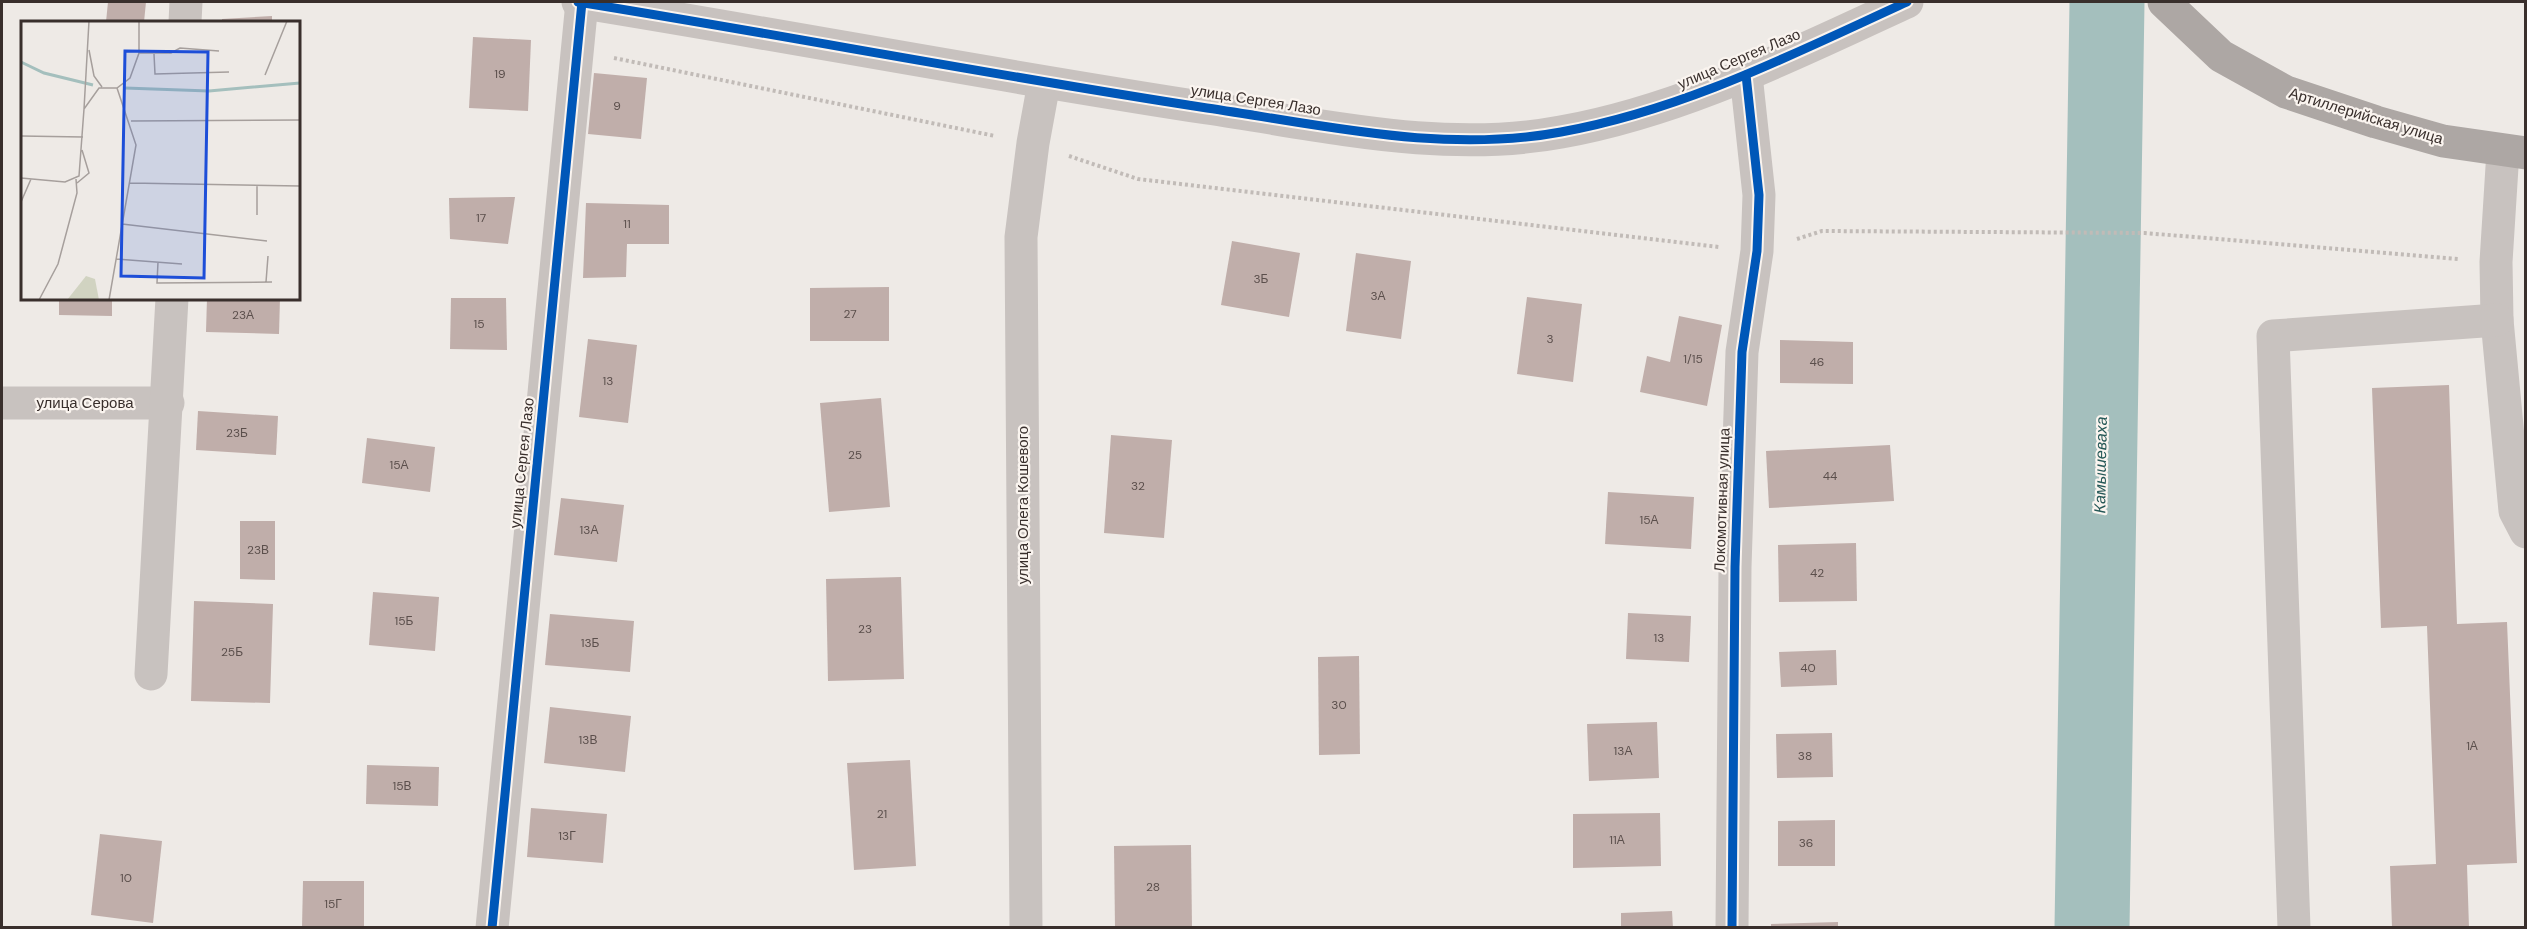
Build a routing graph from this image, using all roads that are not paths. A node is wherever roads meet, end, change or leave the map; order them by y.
1 (186, 2) edge
2 (580, 2) edge
3 (1907, 2) edge
4 (2164, 2) edge
5 (185, 21) edge
6 (1746, 75) junction
7 (1044, 83) junction
8 (2514, 152) edge
9 (172, 300) edge
10 (2497, 320) junction
11 (2, 403) edge
12 (168, 403) junction
13 (2526, 532) edge
14 (151, 674) dead end
15 (492, 927) edge
16 (1026, 927) edge
17 (1732, 927) edge
18 (2294, 927) edge

1 - 5 street
2 - 7 street, улица Сергея Лазо
2 - 15 street, улица Сергея Лазо
3 - 6 street, улица Сергея Лазо
4 - 8 main road, Артиллерийская улица
6 - 7 street, улица Сергея Лазо
6 - 17 street, Локомотивная улица
7 - 16 street, улица Олега Кошевого
8 - 10 street
9 - 12 street
10 - 13 street
10 - 18 street
11 - 12 street, улица Серова
12 - 14 street

